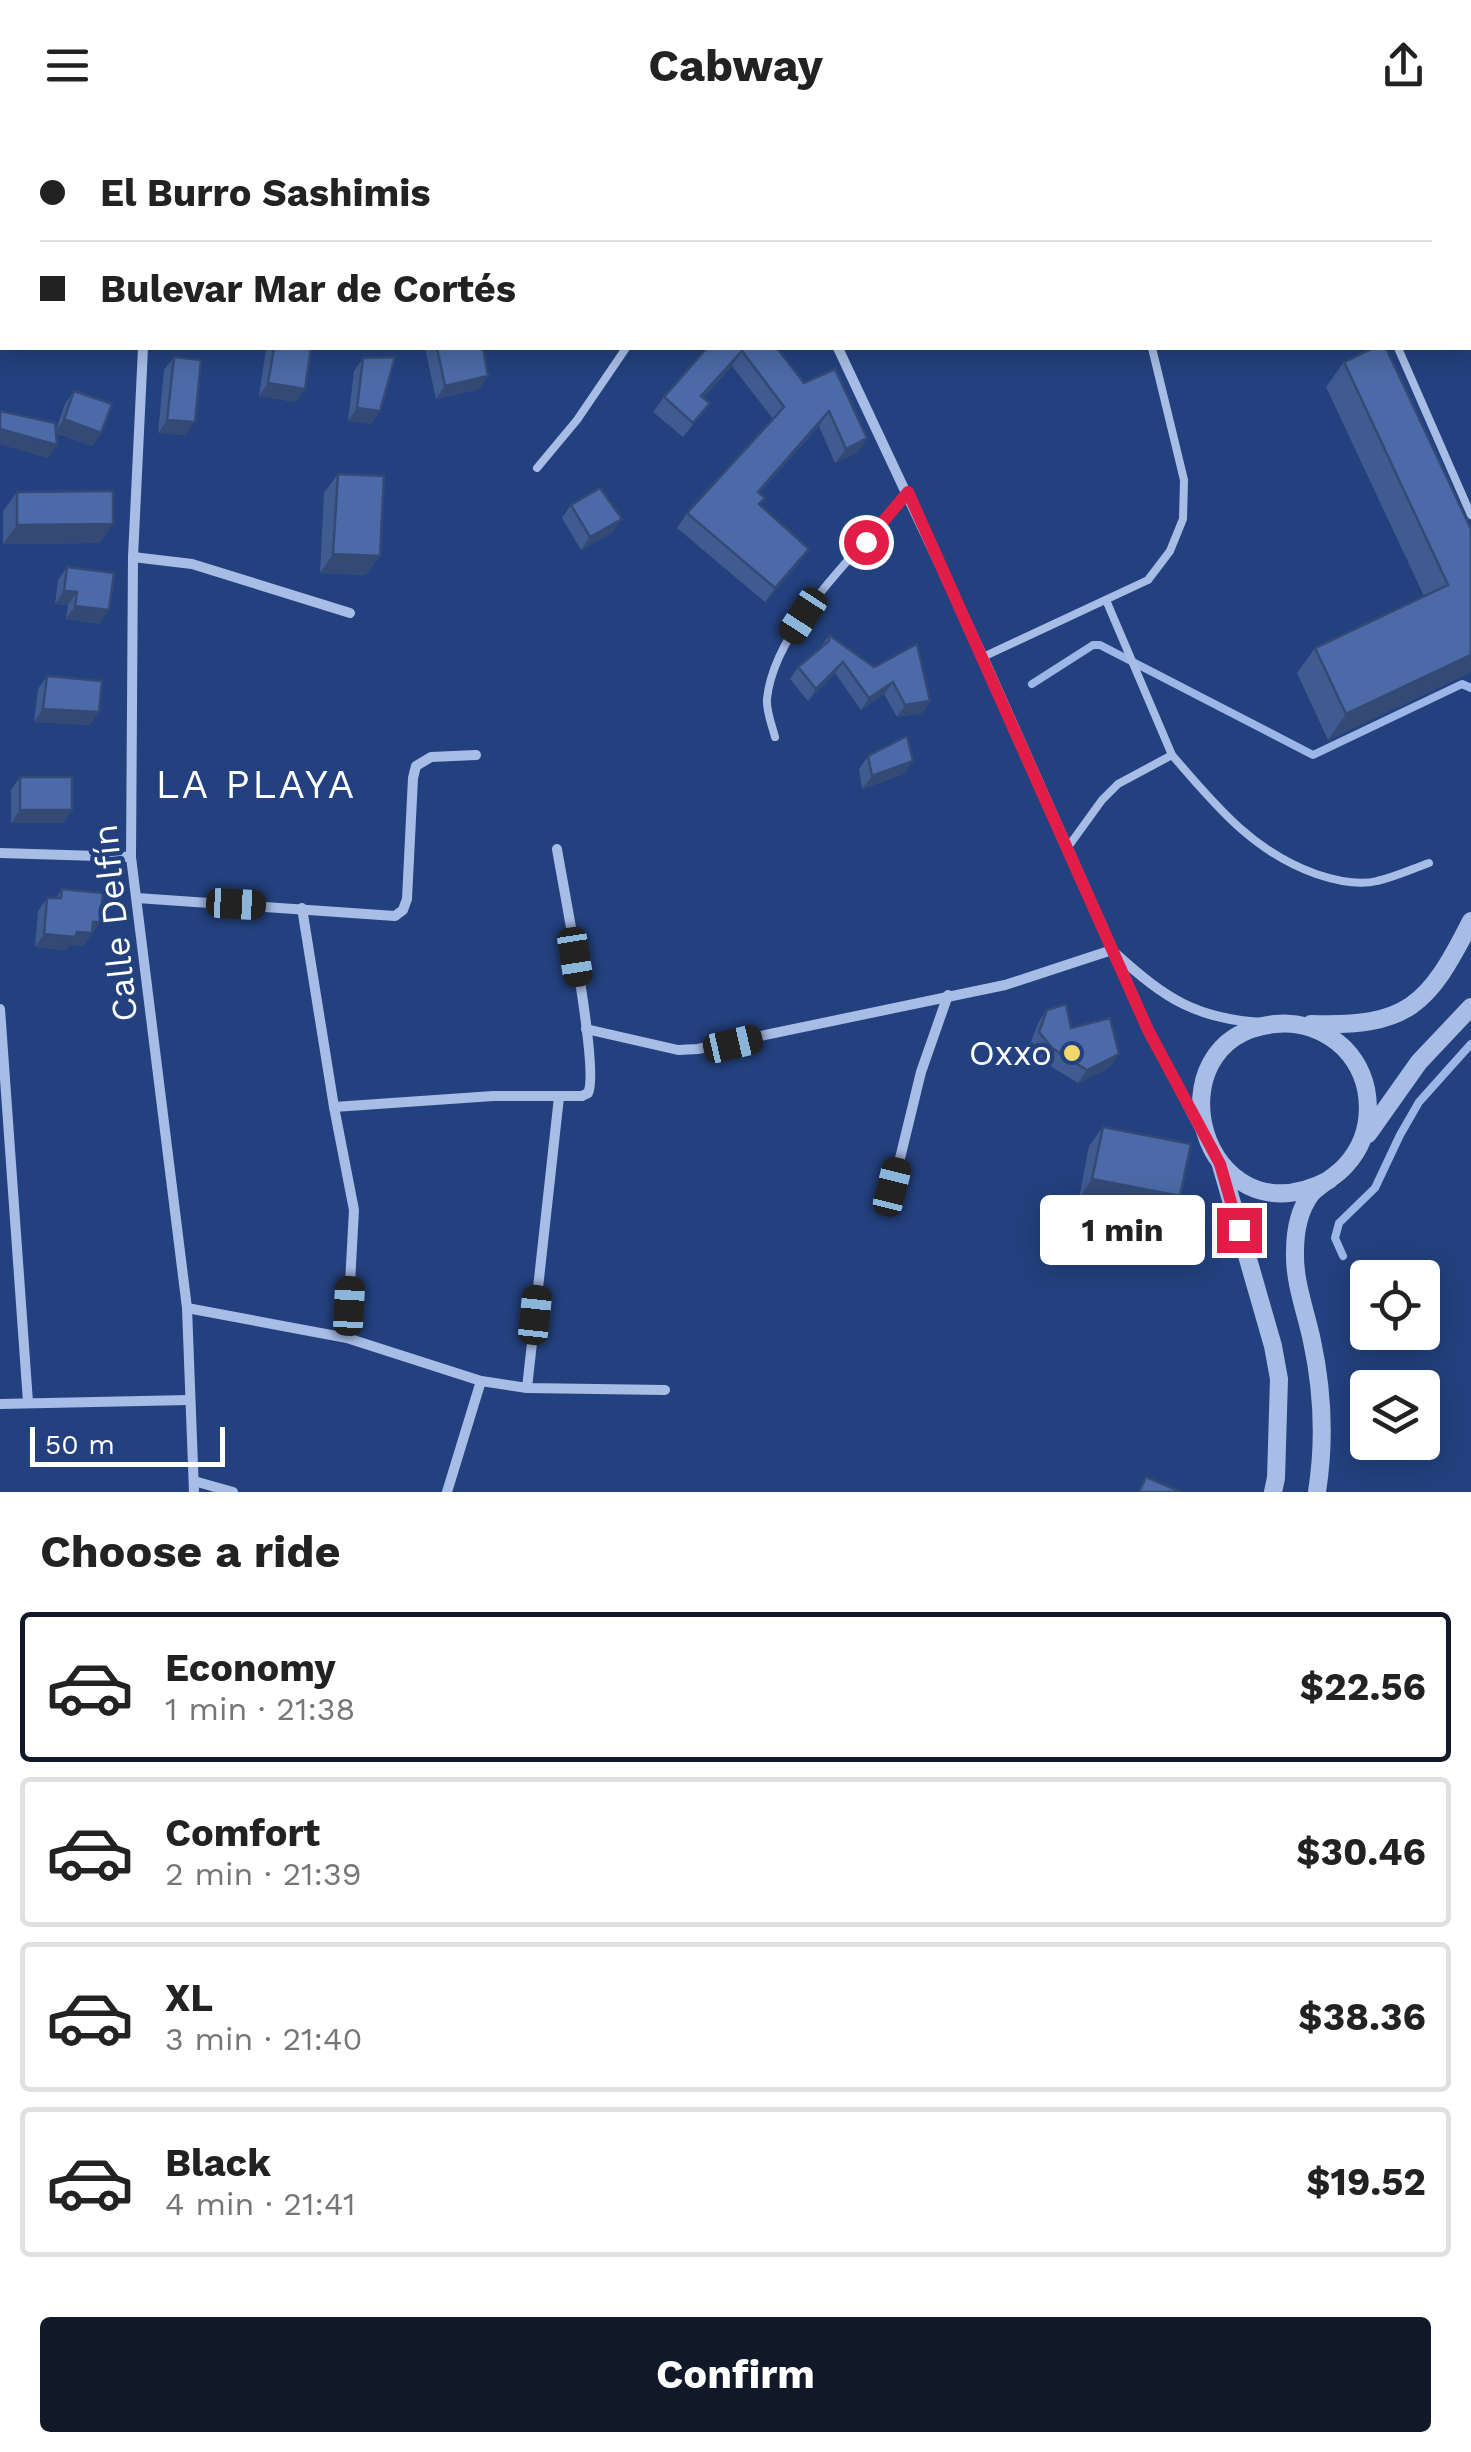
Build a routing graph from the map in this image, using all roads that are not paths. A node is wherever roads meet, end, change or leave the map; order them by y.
1 (143, 350) edge
2 (625, 350) edge
3 (839, 350) edge
4 (1152, 350) edge
5 (1399, 350) edge
6 (537, 468) dead end
7 (908, 492) junction
8 (1471, 515) edge
9 (133, 557) junction
10 (1106, 600) junction
11 (350, 613) dead end
12 (983, 656) junction
13 (775, 737) dead end
14 (476, 755) dead end
15 (1172, 755) junction
16 (1068, 847) junction
17 (557, 849) dead end
18 (0, 853) edge
19 (131, 858) junction
20 (1430, 863) dead end
21 (137, 898) junction
22 (302, 908) junction
23 (1471, 921) edge
24 (1112, 950) junction
25 (948, 995) junction
26 (1471, 1007) edge
27 (0, 1009) edge
28 (1282, 1024) junction
29 (586, 1029) junction
30 (558, 1097) junction
31 (334, 1107) junction
32 (1204, 1136) junction
33 (1354, 1155) junction
34 (1220, 1164) junction
35 (1329, 1180) junction
36 (892, 1187) dead end
37 (187, 1308) junction
38 (347, 1338) junction
39 (481, 1381) junction
40 (528, 1388) junction
41 (664, 1390) dead end
42 (189, 1400) junction
43 (28, 1402) junction
44 (0, 1404) edge
45 (194, 1486) edge
46 (233, 1492) edge
47 (447, 1492) edge
48 (1273, 1492) edge
49 (1317, 1492) edge

1 - 9 street, Calle Delfín
2 - 6 lane
3 - 7 street
4 - 10 lane
5 - 8 lane
7 - 12 street
7 - 13 lane
9 - 11 street
9 - 19 street, Calle Delfín
10 - 12 lane
10 - 15 lane
12 - 16 street
14 - 22 street
15 - 16 lane
15 - 20 lane
16 - 24 street
17 - 29 street
18 - 19 street
19 - 21 street, Calle Delfín
21 - 22 street
21 - 37 street, Calle Delfín
22 - 31 street
23 - 28 street
24 - 25 street
24 - 28 street
24 - 32 street
25 - 29 street
25 - 36 street
26 - 33 street
27 - 43 street
28 - 32 street
28 - 33 street
29 - 30 street
30 - 31 street
30 - 40 street
31 - 38 street
32 - 34 street
33 - 35 street
34 - 35 street
34 - 48 street
35 - 49 street
37 - 38 street
37 - 42 street, Calle Delfín
38 - 39 street
39 - 40 street
39 - 47 street
40 - 41 street
42 - 43 street
42 - 45 street, Calle Delfín
43 - 44 street
45 - 46 street

